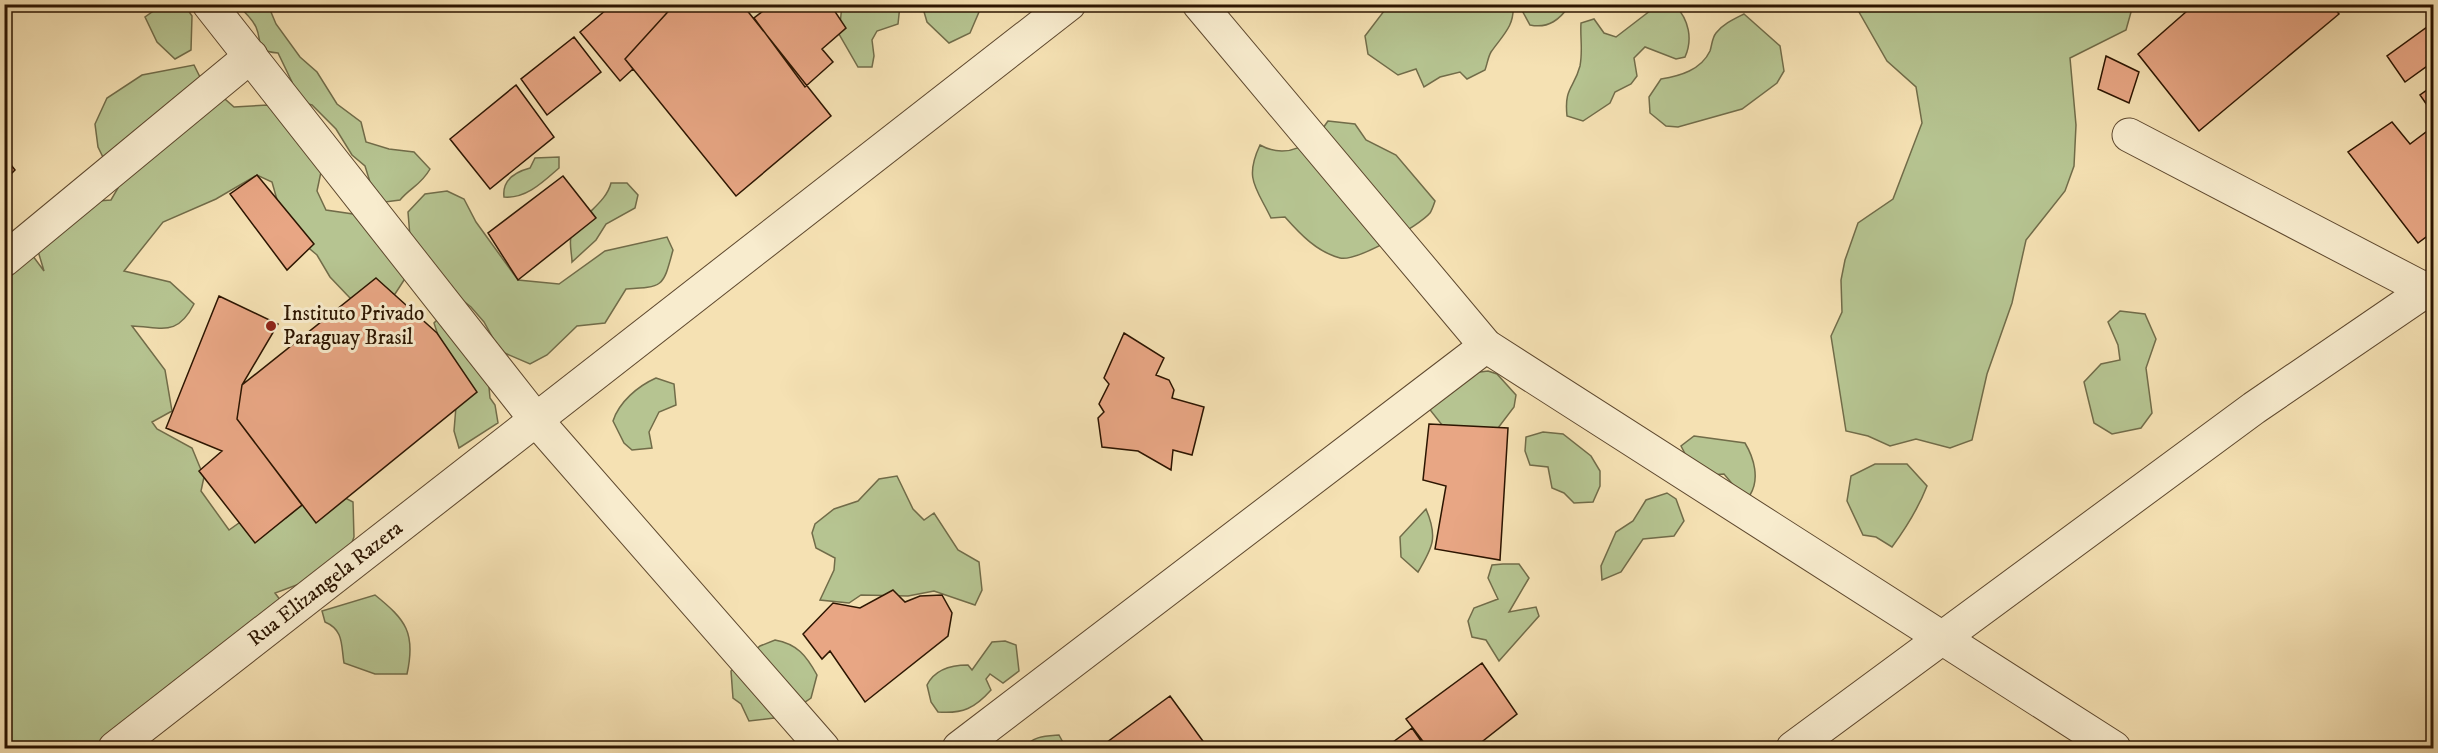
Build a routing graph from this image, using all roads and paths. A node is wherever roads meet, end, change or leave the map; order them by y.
1 (209, 4) edge
2 (1069, 4) edge
3 (1198, 4) edge
4 (251, 56) junction
5 (2129, 135) dead end
6 (4, 260) edge
7 (2430, 288) edge
8 (1486, 346) junction
9 (537, 421) junction
10 (1942, 638) junction
11 (115, 748) edge
12 (823, 748) edge
13 (959, 748) edge
14 (1793, 748) edge
15 (2114, 748) edge

1 - 4 street
2 - 9 street, Rua Elizangela Razera
3 - 8 street
4 - 6 street
4 - 9 street
5 - 7 street
7 - 10 street
8 - 10 street
8 - 13 street
9 - 11 street, Rua Elizangela Razera
9 - 12 street
10 - 14 street
10 - 15 street

